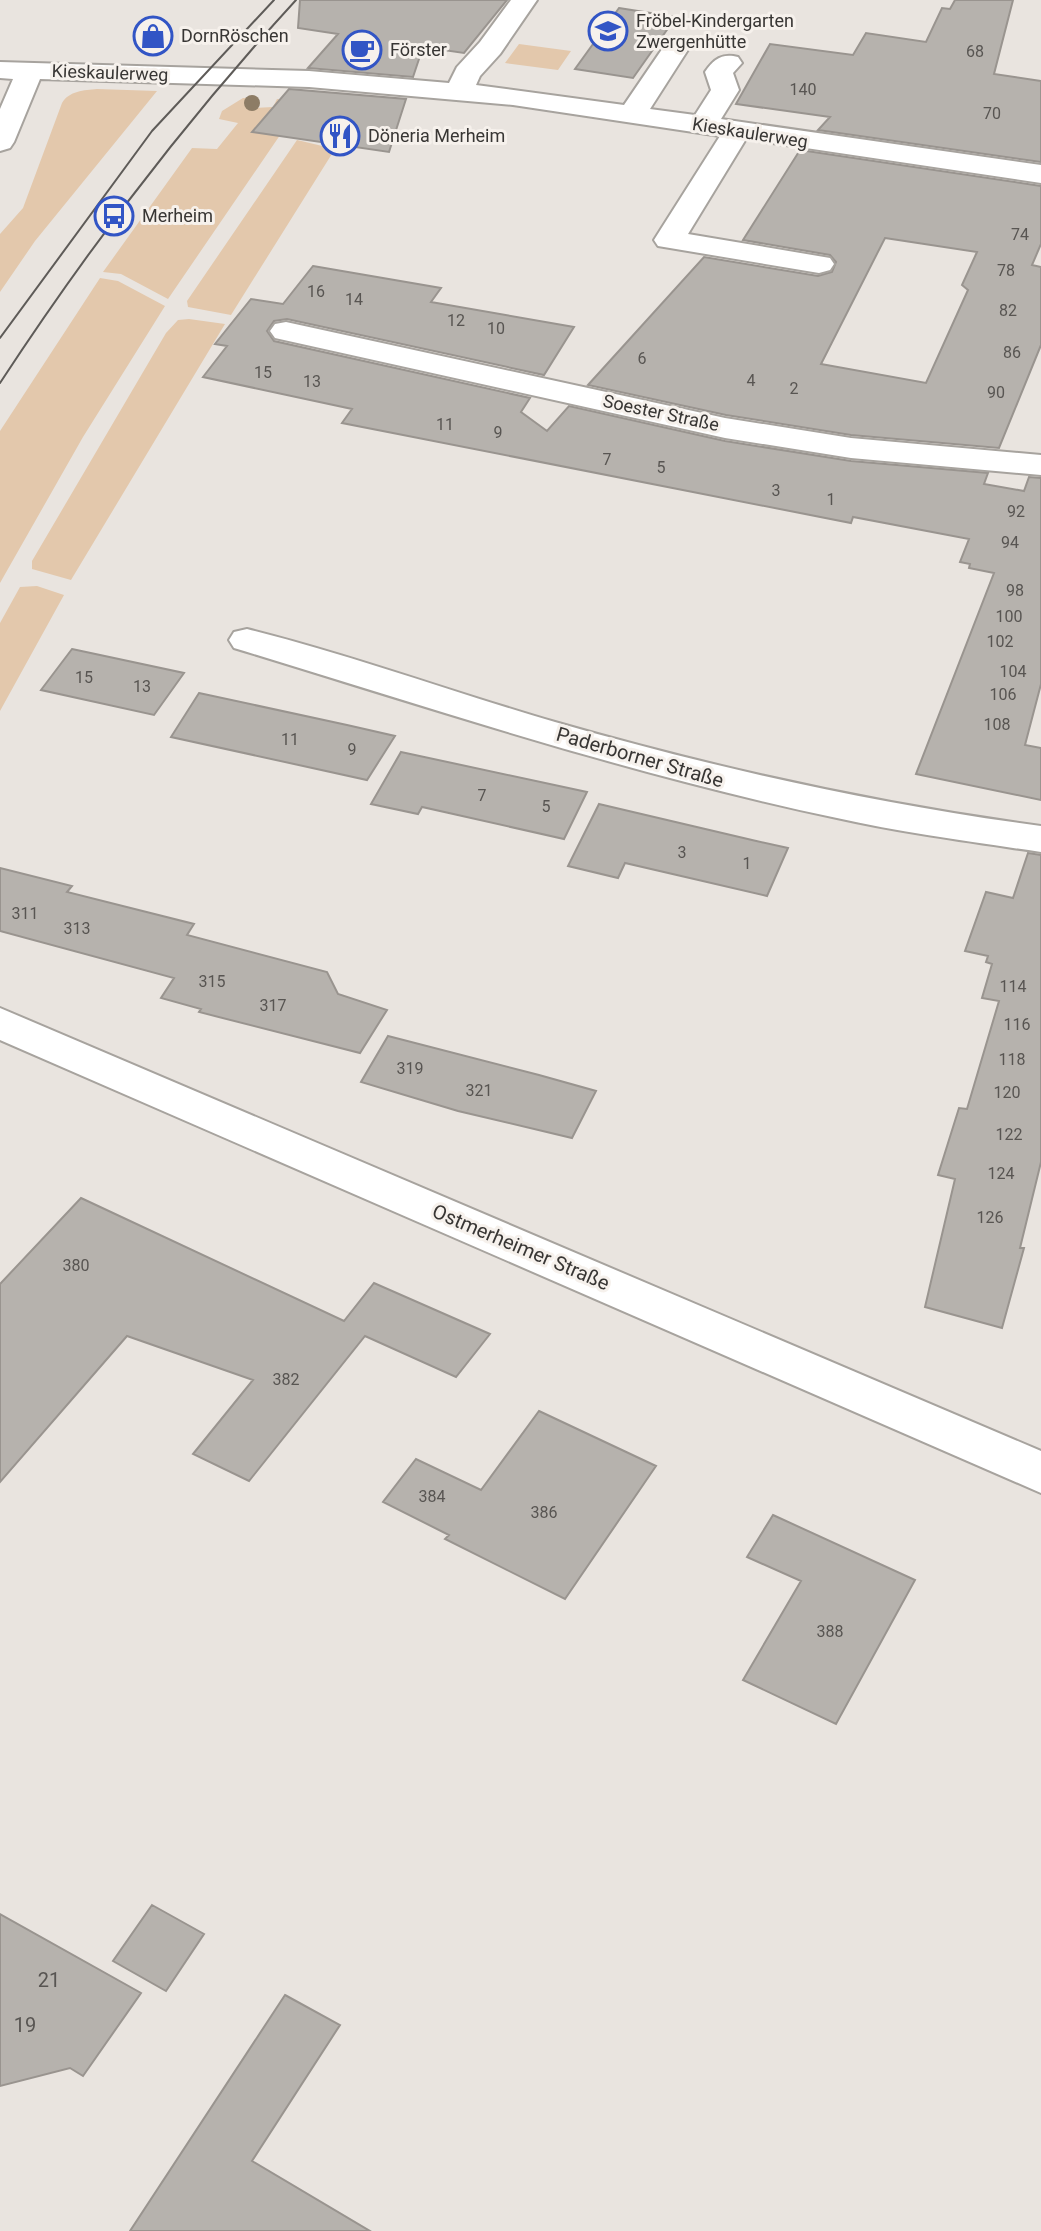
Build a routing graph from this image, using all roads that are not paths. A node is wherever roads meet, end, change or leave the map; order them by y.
1 (524, 0) edge
2 (678, 45) dead end
3 (728, 63) dead end
4 (0, 70) edge
5 (30, 70) junction
6 (459, 92) junction
7 (632, 114) junction
8 (702, 126) junction
9 (736, 132) junction
10 (0, 142) edge
11 (1041, 174) edge
12 (819, 264) dead end
13 (286, 331) dead end
14 (1041, 465) edge
15 (247, 640) dead end
16 (1041, 839) edge
17 (0, 1023) edge
18 (1041, 1473) edge

1 - 6 street
2 - 7 street
3 - 8 street
4 - 5 street, Kieskaulerweg
5 - 6 street, Kieskaulerweg
5 - 10 street
6 - 7 street, Kieskaulerweg
7 - 8 street, Kieskaulerweg
8 - 9 street, Kieskaulerweg
9 - 11 street, Kieskaulerweg
9 - 12 street
13 - 14 street, Soester Straße
15 - 16 street, Paderborner Straße
17 - 18 street, Ostmerheimer Straße

